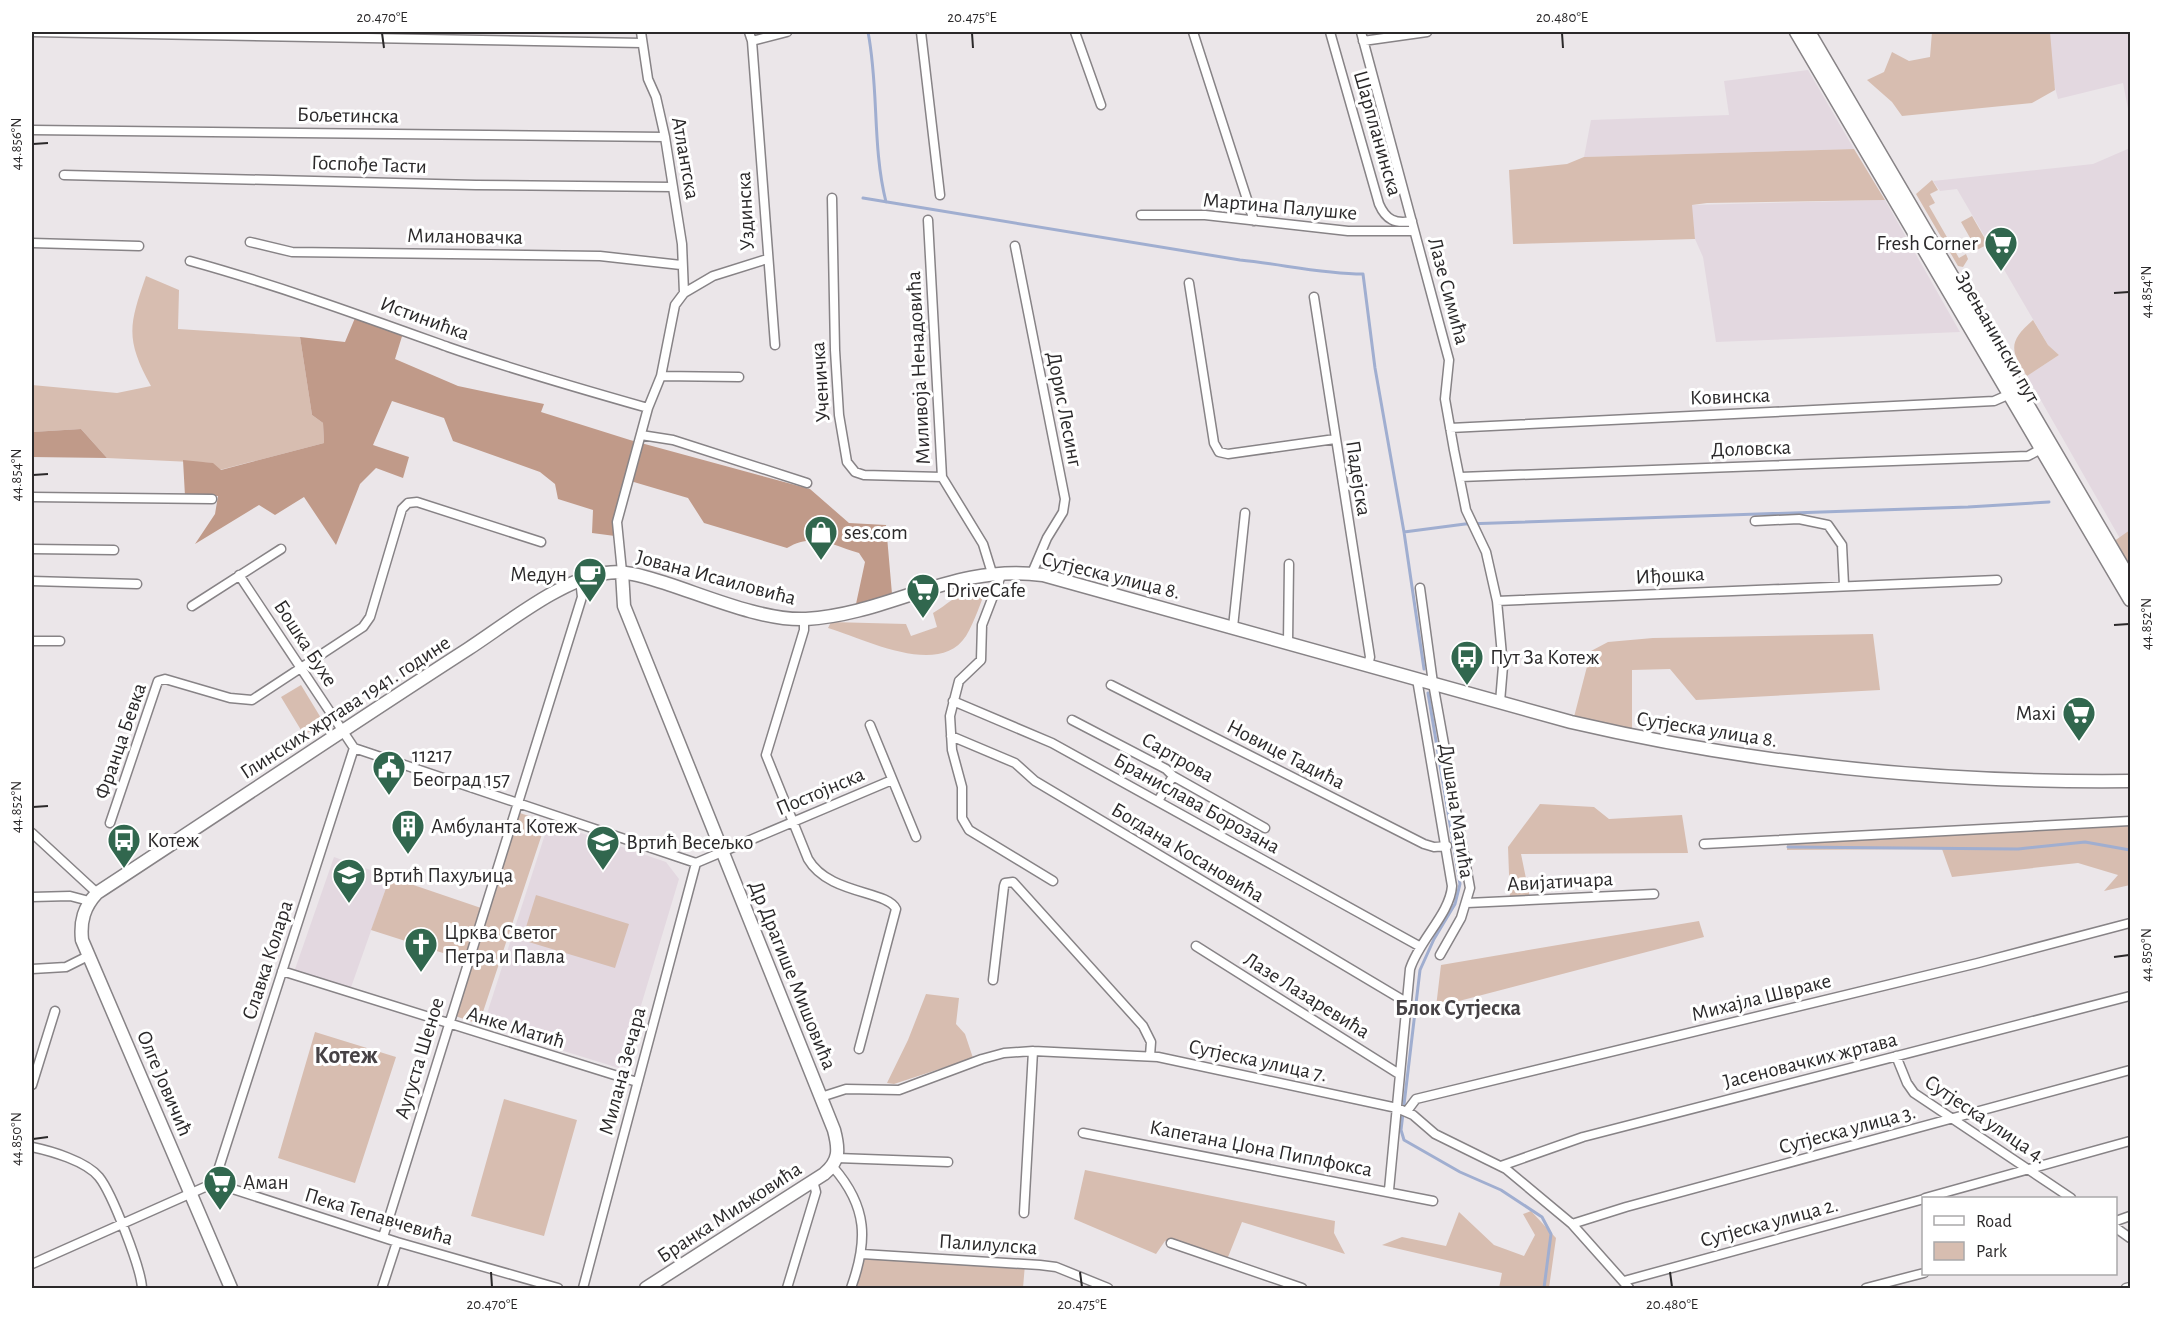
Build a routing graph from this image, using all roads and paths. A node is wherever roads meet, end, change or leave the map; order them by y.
1 (32, 32) edge
2 (641, 32) edge
3 (749, 32) edge
4 (787, 32) edge
5 (921, 32) edge
6 (1075, 32) edge
7 (1193, 32) edge
8 (1330, 32) edge
9 (1360, 32) edge
10 (1427, 32) edge
11 (1797, 32) edge
12 (1809, 32) edge
13 (752, 41) junction
14 (1363, 41) junction
15 (642, 43) junction
16 (1101, 105) dead end
17 (32, 130) edge
18 (665, 137) junction
19 (64, 175) dead end
20 (673, 187) junction
21 (940, 195) dead end
22 (832, 198) dead end
23 (1142, 215) dead end
24 (928, 220) dead end
25 (1254, 221) junction
26 (1412, 221) junction
27 (1414, 231) junction
28 (250, 242) dead end
29 (32, 243) edge
30 (139, 246) dead end
31 (1015, 246) dead end
32 (767, 259) junction
33 (189, 261) dead end
34 (681, 265) junction
35 (1189, 283) dead end
36 (684, 293) junction
37 (1314, 297) dead end
38 (775, 345) dead end
39 (661, 376) junction
40 (739, 377) dead end
41 (2010, 394) junction
42 (648, 408) junction
43 (1450, 428) junction
44 (641, 435) junction
45 (1335, 439) junction
46 (2041, 449) junction
47 (942, 477) junction
48 (1460, 477) junction
49 (807, 483) dead end
50 (32, 497) edge
51 (212, 499) dead end
52 (1245, 513) dead end
53 (1755, 521) dead end
54 (541, 542) dead end
55 (32, 549) edge
56 (114, 549) dead end
57 (281, 549) dead end
58 (1289, 564) dead end
59 (622, 572) junction
60 (997, 573) junction
61 (1032, 573) junction
62 (239, 575) junction
63 (580, 579) junction
64 (2130, 579) edge
65 (1997, 580) dead end
66 (32, 581) edge
67 (137, 584) dead end
68 (1844, 585) junction
69 (1420, 588) dead end
70 (2130, 600) edge
71 (1497, 601) junction
72 (192, 606) dead end
73 (804, 619) junction
74 (1233, 627) junction
75 (32, 641) edge
76 (60, 641) dead end
77 (1288, 643) junction
78 (1368, 665) junction
79 (302, 669) junction
80 (1417, 679) junction
81 (1433, 683) junction
82 (1112, 685) dead end
83 (953, 701) junction
84 (1500, 702) junction
85 (1072, 720) dead end
86 (870, 725) dead end
87 (342, 732) junction
88 (951, 736) junction
89 (354, 748) junction
90 (1173, 776) junction
91 (892, 780) junction
92 (2130, 782) edge
93 (1158, 801) junction
94 (518, 802) junction
95 (2130, 821) edge
96 (792, 822) junction
97 (110, 823) dead end
98 (1265, 828) dead end
99 (32, 833) edge
100 (916, 837) dead end
101 (1704, 844) dead end
102 (1447, 846) junction
103 (723, 852) junction
104 (696, 863) junction
105 (1053, 880) dead end
106 (1654, 894) dead end
107 (32, 897) edge
108 (93, 897) junction
109 (1467, 903) junction
110 (2130, 923) edge
111 (1196, 946) dead end
112 (1419, 946) junction
113 (1440, 955) dead end
114 (88, 956) junction
115 (32, 969) edge
116 (282, 971) junction
117 (993, 980) dead end
118 (2130, 996) edge
119 (1406, 1002) junction
120 (55, 1011) dead end
121 (448, 1025) junction
122 (859, 1048) dead end
123 (1033, 1051) junction
124 (1150, 1056) junction
125 (1896, 1056) junction
126 (2130, 1070) edge
127 (1400, 1074) junction
128 (637, 1082) junction
129 (32, 1085) edge
130 (821, 1097) junction
131 (1397, 1108) junction
132 (1407, 1111) junction
133 (1953, 1120) junction
134 (1083, 1133) dead end
135 (2130, 1140) edge
136 (32, 1147) edge
137 (835, 1162) junction
138 (948, 1162) dead end
139 (1501, 1166) junction
140 (2029, 1170) junction
141 (813, 1181) junction
142 (214, 1183) junction
143 (1389, 1190) junction
144 (191, 1194) junction
145 (1931, 1197) edge
146 (2070, 1197) edge
147 (1922, 1200) edge
148 (1432, 1201) dead end
149 (1024, 1213) dead end
150 (121, 1224) junction
151 (1572, 1224) junction
152 (2117, 1229) edge
153 (383, 1238) junction
154 (2130, 1238) edge
155 (397, 1242) junction
156 (1171, 1243) dead end
157 (862, 1254) junction
158 (32, 1264) edge
159 (1922, 1273) edge
160 (1626, 1285) edge
161 (142, 1288) edge
162 (231, 1288) edge
163 (382, 1288) edge
164 (558, 1288) edge
165 (584, 1288) edge
166 (646, 1288) edge
167 (788, 1288) edge
168 (851, 1288) edge
169 (1108, 1288) edge
170 (1302, 1288) edge
171 (1866, 1288) edge

1 - 15 street
2 - 15 street, Атлантска
3 - 13 street, Уздинска
4 - 13 street
5 - 21 street
6 - 16 street
7 - 25 street
8 - 26 street, Шарпланинска
9 - 14 street, Лазе Симића
10 - 14 street
11 - 41 street, Зрењанински пут
12 - 64 street, Зрењанински пут
13 - 32 street, Уздинска
14 - 26 street, Лазе Симића
15 - 18 street, Атлантска
17 - 18 street, Бољетинска
18 - 20 street, Атлантска
19 - 20 street, Госпође Тасти
20 - 34 street, Атлантска
22 - 47 street, Ученичка
23 - 25 street, Мартина Палушке
24 - 47 street, Миливоја Ненадовића
25 - 27 street, Мартина Палушке
26 - 27 street, Лазе Симића
27 - 43 street, Лазе Симића
28 - 34 street, Милановачка
29 - 30 street
31 - 61 street, Дорис Лесинг
32 - 36 street, Уздинска
32 - 38 street
33 - 42 street, Истинићка
34 - 36 street, Атлантска
35 - 45 street
36 - 39 street
37 - 45 street, Падејска
39 - 40 street
39 - 42 street
41 - 43 street, Ковинска
41 - 46 street, Зрењанински пут
42 - 44 street
43 - 48 street, Лазе Симића
44 - 49 street
44 - 59 street
45 - 78 street, Падејска
46 - 48 street, Доловска
46 - 70 street, Зрењанински пут
47 - 60 street, Миливоја Ненадовића
48 - 71 street, Лазе Симића
50 - 51 street
52 - 74 street
53 - 68 street
54 - 79 street
55 - 56 street
57 - 62 street
58 - 77 street
59 - 63 street, Глинских жртава 1941. године
59 - 73 street, Јована Исаиловића
59 - 103 street, Др Драгише Мишовића
60 - 61 street, Сутјеска улица 8.
60 - 73 street, Сутјеска улица 8.
60 - 83 street
61 - 74 street, Сутјеска улица 8.
62 - 72 street
62 - 79 street, Бошка Бухе
63 - 87 street, Глинских жртава 1941. године
63 - 94 street, Аугуста Шеное
65 - 68 street, Иђошка
66 - 67 street
68 - 71 street, Иђошка
69 - 81 street
71 - 84 street, Лазе Симића
73 - 96 street, Јована Исаиловића
74 - 77 street, Сутјеска улица 8.
75 - 76 street
77 - 78 street, Сутјеска улица 8.
78 - 80 street, Сутјеска улица 8.
79 - 87 street, Бошка Бухе
79 - 97 street, Франца Бевка
80 - 81 street, Сутјеска улица 8.
80 - 102 street, Душана Матића
81 - 84 street, Сутјеска улица 8.
81 - 109 street
82 - 102 street, Новице Тадића
83 - 88 street
83 - 93 street, Бранислава Борозана
84 - 92 street, Сутјеска улица 8.
85 - 90 street, Сартрова
86 - 91 street, Постојнска
87 - 89 street, Бошка Бухе
87 - 108 street, Глинских жртава 1941. године
88 - 105 street
88 - 119 street, Богдана Косановића
89 - 94 street
89 - 116 street, Славка Колара
90 - 93 street
90 - 98 street, Сартрова
91 - 96 street, Постојнска
91 - 100 street, Постојнска
93 - 112 street, Бранислава Борозана
94 - 104 street
94 - 121 street, Аугуста Шеное
95 - 101 street
96 - 103 street, Постојнска
96 - 122 street, Јована Исаиловића
99 - 108 street
102 - 112 street, Душана Матића
103 - 104 street, Постојнска
103 - 130 street, Др Драгише Мишовића
104 - 128 street, Милана Зечара
106 - 109 street, Авијатичара
107 - 108 street
108 - 114 street, Олге Јовичић
109 - 113 street
110 - 132 street, Михајла Швраке
111 - 127 street, Лазе Лазаревића
112 - 119 street, Душана Матића
114 - 115 street
114 - 144 street, Олге Јовичић
116 - 121 street, Анке Матић
116 - 142 street, Славка Колара
117 - 124 street
118 - 125 street, Јасеновачких жртава
119 - 127 street, Душана Матића
120 - 129 street
121 - 128 street, Анке Матић
121 - 153 street, Аугуста Шеное
123 - 124 street, Сутјеска улица 7.
123 - 130 street, Сутјеска улица 7.
123 - 149 street
124 - 131 street, Сутјеска улица 7.
125 - 133 street, Сутјеска улица 4.
125 - 139 street, Јасеновачких жртава
126 - 133 street, Сутјеска улица 3.
127 - 131 street, Душана Матића
128 - 165 street, Милана Зечара
130 - 137 street, Др Драгише Мишовића
131 - 132 street, Сутјеска улица 7.
131 - 143 street, Душана Матића
132 - 139 street, Сутјеска улица 7.
133 - 140 street, Сутјеска улица 4.
133 - 151 street, Сутјеска улица 3.
134 - 143 street, Капетана Џона Пиплфокса
135 - 140 street, Сутјеска улица 2.
136 - 150 street
137 - 138 street
137 - 141 street, Бранка Миљковића
137 - 157 street
139 - 151 street, Сутјеска улица 7.
140 - 145 street, Сутјеска улица 2.
140 - 146 street, Сутјеска улица 4.
141 - 166 street, Бранка Миљковића
141 - 167 street
142 - 144 street
142 - 153 street, Пека Тепавчевића
143 - 148 street, Капетана Џона Пиплфокса
144 - 150 street
144 - 162 street, Олге Јовичић
147 - 160 street, Сутјеска улица 2.
150 - 158 street
150 - 161 street
151 - 160 street, Сутјеска улица 7.
152 - 154 street
153 - 155 street, Пека Тепавчевића
155 - 163 street
155 - 164 street, Пека Тепавчевића
156 - 170 street
157 - 168 street
157 - 169 street, Палилулска
159 - 171 street

